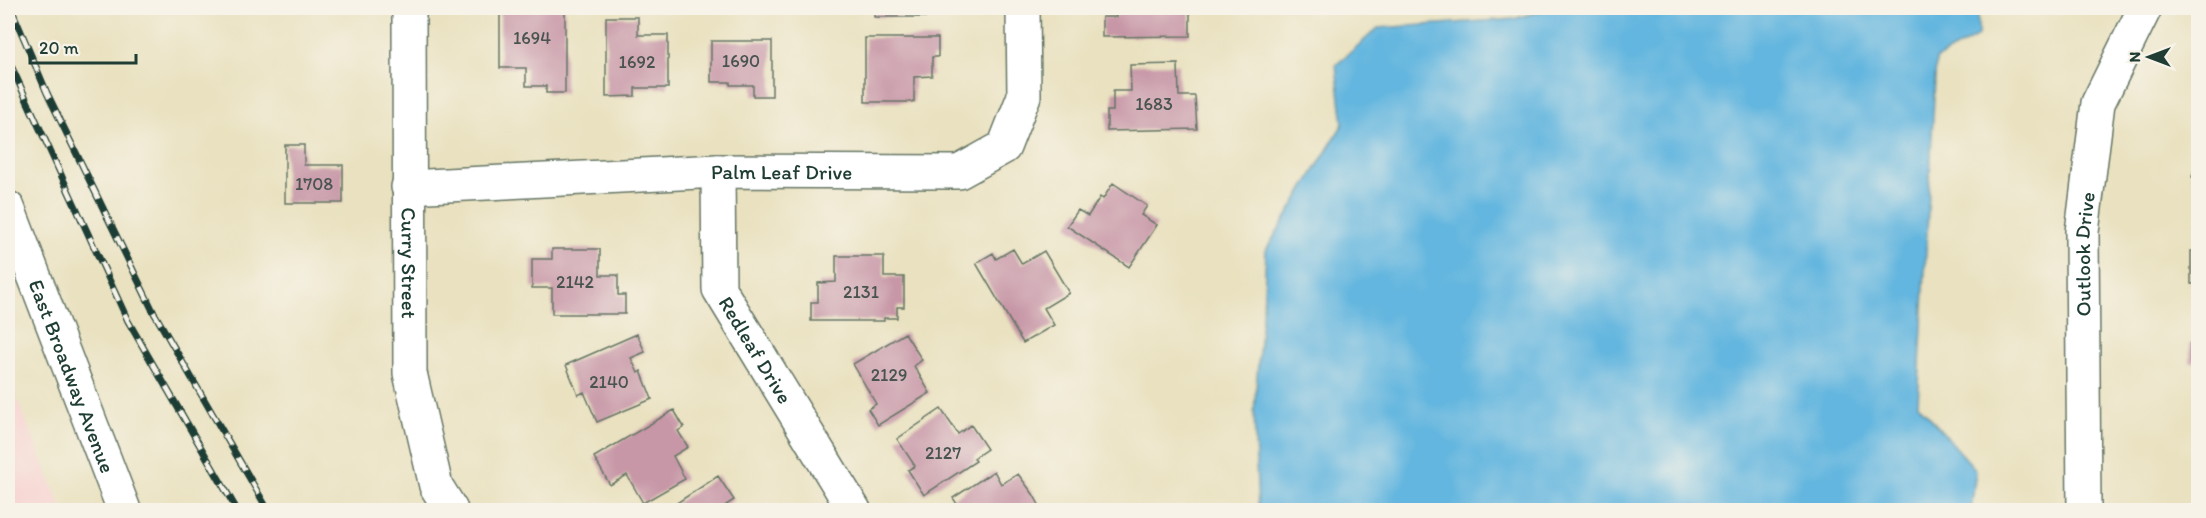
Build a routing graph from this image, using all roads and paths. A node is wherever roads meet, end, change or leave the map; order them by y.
1 (409, 8) edge
2 (1023, 8) edge
3 (2145, 8) edge
4 (718, 171) junction
5 (408, 187) junction
6 (8, 208) edge
7 (124, 510) edge
8 (451, 510) edge
9 (854, 510) edge
10 (2084, 510) edge

1 - 5 street, Curry Street
2 - 4 street, Palm Leaf Drive
3 - 10 street, Outlook Drive
4 - 5 street, Palm Leaf Drive
4 - 9 street, Redleaf Drive
5 - 8 street, Curry Street
6 - 7 street, East Broadway Avenue

